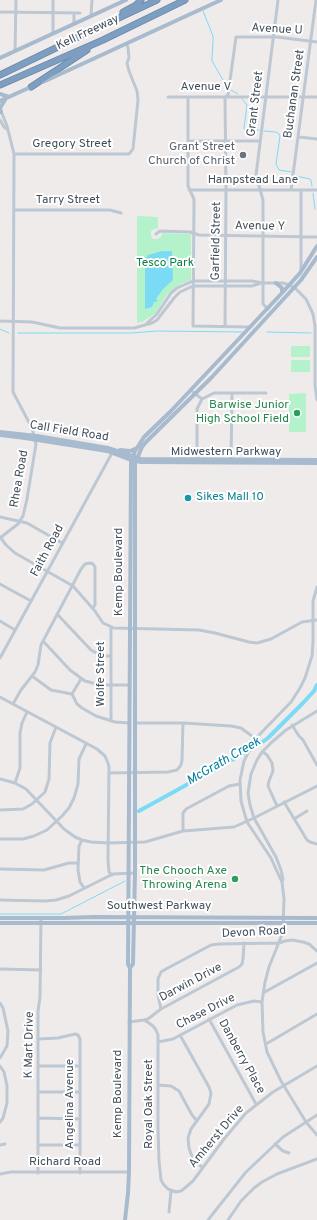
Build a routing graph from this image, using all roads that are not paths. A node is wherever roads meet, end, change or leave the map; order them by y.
1 (16, 0) edge
2 (53, 0) edge
3 (92, 0) edge
4 (126, 0) edge
5 (141, 0) edge
6 (157, 0) edge
7 (185, 0) edge
8 (191, 0) edge
9 (221, 0) edge
10 (278, 0) edge
11 (316, 0) edge
12 (179, 3) junction
13 (0, 12) edge
14 (15, 12) junction
15 (53, 13) junction
16 (74, 13) junction
17 (80, 13) dead end
18 (91, 16) junction
19 (74, 23) junction
20 (95, 29) junction
21 (53, 33) junction
22 (236, 37) joint
23 (274, 37) junction
24 (103, 40) junction
25 (311, 41) junction
26 (317, 42) edge
27 (125, 43) junction
28 (15, 51) junction
29 (0, 58) edge
30 (0, 75) edge
31 (0, 85) edge
32 (31, 87) junction
33 (0, 94) edge
34 (168, 97) dead end
35 (188, 97) junction
36 (225, 97) junction
37 (265, 97) junction
38 (304, 97) junction
39 (317, 97) edge
40 (8, 98) junction
41 (0, 101) edge
42 (1, 111) edge
43 (0, 120) edge
44 (8, 130) junction
45 (299, 137) junction
46 (317, 139) edge
47 (188, 141) junction
48 (226, 141) junction
49 (260, 141) junction
50 (14, 154) junction
51 (189, 190) junction
52 (226, 190) junction
53 (260, 190) junction
54 (291, 190) junction
55 (301, 190) junction
56 (317, 190) edge
57 (14, 210) junction
58 (121, 213) dead end
59 (193, 232) junction
60 (156, 234) dead end
61 (226, 235) junction
62 (263, 236) junction
63 (301, 237) junction
64 (317, 237) edge
65 (317, 246) edge
66 (317, 257) edge
67 (301, 271) junction
68 (193, 281) junction
69 (225, 281) junction
70 (263, 283) junction
71 (276, 283) junction
72 (193, 286) junction
73 (225, 286) junction
74 (291, 286) junction
75 (282, 293) junction
76 (263, 304) junction
77 (269, 311) junction
78 (315, 316) edge
79 (259, 318) junction
80 (13, 320) junction
81 (0, 321) edge
82 (145, 325) junction
83 (225, 326) junction
84 (251, 326) junction
85 (217, 362) junction
86 (222, 366) junction
87 (191, 390) junction
88 (232, 393) junction
89 (266, 393) dead end
90 (195, 394) junction
91 (202, 399) junction
92 (317, 400) edge
93 (0, 432) edge
94 (0, 435) edge
95 (35, 438) junction
96 (137, 447) junction
97 (114, 451) junction
98 (134, 459) junction
99 (197, 459) junction
100 (317, 460) edge
101 (231, 461) junction
102 (300, 461) junction
103 (150, 462) junction
104 (317, 463) edge
105 (135, 481) junction
106 (0, 518) edge
107 (20, 521) junction
108 (0, 537) edge
109 (62, 543) junction
110 (47, 571) junction
111 (0, 584) edge
112 (73, 586) junction
113 (317, 587) edge
114 (31, 601) junction
115 (93, 608) junction
116 (57, 614) junction
117 (315, 620) edge
118 (0, 621) edge
119 (111, 627) junction
120 (130, 628) junction
121 (135, 628) junction
122 (15, 630) junction
123 (43, 641) junction
124 (111, 656) junction
125 (0, 658) edge
126 (32, 676) junction
127 (81, 678) junction
128 (111, 685) junction
129 (129, 685) junction
130 (135, 685) junction
131 (72, 694) junction
132 (0, 697) edge
133 (13, 704) junction
134 (317, 711) edge
135 (27, 712) junction
136 (111, 721) junction
137 (129, 723) junction
138 (135, 723) junction
139 (183, 723) junction
140 (292, 725) junction
141 (56, 727) junction
142 (256, 739) junction
143 (86, 744) junction
144 (263, 752) junction
145 (317, 765) edge
146 (109, 772) junction
147 (129, 772) junction
148 (135, 772) junction
149 (0, 779) edge
150 (15, 783) junction
151 (240, 784) junction
152 (317, 786) edge
153 (37, 800) junction
154 (284, 802) junction
155 (277, 806) junction
156 (0, 810) edge
157 (307, 811) dead end
158 (254, 818) junction
159 (294, 819) junction
160 (57, 821) junction
161 (247, 822) junction
162 (184, 832) junction
163 (0, 839) edge
164 (82, 840) junction
165 (108, 843) junction
166 (129, 843) junction
167 (135, 843) junction
168 (317, 844) edge
169 (78, 863) junction
170 (0, 869) edge
171 (129, 873) junction
172 (135, 874) junction
173 (112, 875) junction
174 (282, 882) junction
175 (84, 888) junction
176 (129, 896) junction
177 (0, 900) edge
178 (134, 903) junction
179 (116, 917) junction
180 (131, 917) junction
181 (144, 917) junction
182 (0, 918) edge
183 (80, 918) junction
184 (213, 918) junction
185 (317, 918) edge
186 (41, 921) junction
187 (284, 921) junction
188 (0, 923) edge
189 (80, 923) junction
190 (131, 923) junction
191 (142, 923) junction
192 (212, 923) junction
193 (317, 923) edge
194 (133, 942) junction
195 (279, 943) junction
196 (244, 944) junction
197 (317, 951) edge
198 (317, 963) edge
199 (130, 968) junction
200 (0, 969) edge
201 (41, 970) junction
202 (263, 993) junction
203 (262, 1002) junction
204 (0, 1003) edge
205 (161, 1009) junction
206 (317, 1014) edge
207 (209, 1019) junction
208 (144, 1020) junction
209 (129, 1022) junction
210 (180, 1035) junction
211 (38, 1039) junction
212 (158, 1042) junction
213 (266, 1044) junction
214 (0, 1058) edge
215 (0, 1066) edge
216 (39, 1066) junction
217 (80, 1066) junction
218 (317, 1066) edge
219 (158, 1085) junction
220 (284, 1086) junction
221 (38, 1092) junction
222 (80, 1092) junction
223 (256, 1104) junction
224 (317, 1115) edge
225 (38, 1118) junction
226 (80, 1119) junction
227 (197, 1121) junction
228 (0, 1122) edge
229 (306, 1122) junction
230 (317, 1135) edge
231 (5, 1144) dead end
232 (275, 1144) junction
233 (0, 1145) edge
234 (38, 1145) junction
235 (79, 1145) junction
236 (289, 1153) dead end
237 (317, 1159) edge
238 (202, 1167) junction
239 (38, 1172) junction
240 (129, 1172) junction
241 (80, 1173) junction
242 (0, 1174) edge
243 (171, 1191) junction
244 (169, 1212) dead end
245 (125, 1220) edge
246 (208, 1220) edge
247 (228, 1220) edge

1 - 14 street
2 - 15 street
3 - 18 street
4 - 18 main road
5 - 20 highway
6 - 20 highway, Kell Freeway
7 - 12 highway, Kell Freeway
8 - 12 highway
9 - 27 main road
10 - 23 street, Grant Street
11 - 25 street, Buchanan Street
12 - 24 highway, Kell Freeway
13 - 14 street
14 - 15 street
14 - 28 street
15 - 16 street
15 - 21 street
16 - 17 street
16 - 19 street
18 - 19 main road
19 - 21 main road
20 - 30 highway, Kell Freeway
21 - 28 main road
22 - 23 street, Avenue U
22 - 36 street, Garfield Street
23 - 25 street, Avenue U
23 - 37 street, Grant Street
24 - 31 highway, Kell Freeway
24 - 32 highway
25 - 26 street, Avenue U
25 - 38 street, Buchanan Street
27 - 32 main road
27 - 50 street, Gregory Street
28 - 29 main road
32 - 40 main road
33 - 40 main road
34 - 35 street, Avenue V
35 - 36 street, Avenue V
35 - 47 street
36 - 37 street, Avenue V
36 - 48 street, Garfield Street
37 - 38 street, Avenue V
37 - 49 street, Grant Street
38 - 39 street, Avenue V
38 - 45 street, Buchanan Street
40 - 41 main road
40 - 42 main road
42 - 44 street
43 - 44 street
44 - 50 street
45 - 46 street
45 - 54 street, Buchanan Street
47 - 48 street
47 - 51 street
48 - 49 street
48 - 52 street, Garfield Street
49 - 53 street, Grant Street
50 - 57 street
51 - 52 street, Hampstead Lane
51 - 59 street
52 - 53 street, Hampstead Lane
52 - 61 street, Garfield Street
53 - 54 street, Hampstead Lane
53 - 62 street, Grant Street
54 - 55 street, Hampstead Lane
55 - 56 street, Hampstead Lane
55 - 63 street
57 - 58 street, Tarry Street
57 - 80 street
59 - 60 street, Avenue Y
59 - 61 street, Avenue Y
59 - 68 street
61 - 62 street, Avenue Y
61 - 69 street, Garfield Street
62 - 63 street, Avenue Y
62 - 70 street, Grant Street
63 - 64 street, Avenue Y
63 - 67 street
65 - 67 main road, Kemp Boulevard
66 - 74 main road, Kemp Boulevard
67 - 74 main road, Kemp Boulevard
68 - 69 street
68 - 72 street
68 - 82 street
69 - 70 street
69 - 73 street, Garfield Street
70 - 71 street
70 - 73 street
70 - 76 street, Grant Street
71 - 74 street
71 - 75 main road
72 - 73 street
72 - 82 street
72 - 83 street
73 - 83 street, Garfield Street
74 - 75 main road, Kemp Boulevard
74 - 77 main road, Kemp Boulevard
74 - 78 street
75 - 77 main road, Kemp Boulevard
76 - 77 street
76 - 79 street, Grant Street
77 - 79 main road, Kemp Boulevard
77 - 86 main road, Kemp Boulevard
78 - 92 street
79 - 84 main road, Kemp Boulevard
80 - 81 street
80 - 82 street
80 - 95 street
83 - 84 street
84 - 85 main road, Kemp Boulevard
85 - 86 main road
85 - 87 main road, Kemp Boulevard
86 - 90 main road, Kemp Boulevard
87 - 90 street
87 - 96 main road, Kemp Boulevard
88 - 89 street
88 - 91 street
88 - 101 street
90 - 91 street
90 - 98 main road, Kemp Boulevard
91 - 99 street
93 - 95 main road, Call Field Road
94 - 95 main road, Call Field Road
95 - 97 main road, Call Field Road
95 - 107 street, Rhea Road
96 - 97 main road
96 - 98 main road, Kemp Boulevard
97 - 98 main road, Call Field Road
97 - 109 street, Faith Road
98 - 99 main road, Midwestern Parkway
98 - 103 main road, Midwestern Parkway
98 - 105 main road, Kemp Boulevard
98 - 120 main road, Kemp Boulevard
99 - 101 main road, Midwestern Parkway
100 - 102 main road, Midwestern Parkway
101 - 102 main road, Midwestern Parkway
101 - 103 main road, Midwestern Parkway
102 - 104 main road, Midwestern Parkway
103 - 105 main road
105 - 121 main road, Kemp Boulevard
106 - 107 street
107 - 108 street, Rhea Road
107 - 109 street
108 - 110 street
109 - 110 street, Faith Road
110 - 112 street
110 - 114 street, Faith Road
111 - 114 street
112 - 115 street
112 - 115 street
112 - 116 street
113 - 117 street
114 - 122 street, Faith Road
115 - 119 street
116 - 123 street
116 - 124 street
117 - 121 street
117 - 142 street
118 - 122 street
119 - 120 street
119 - 124 street, Wolfe Street
120 - 121 street
120 - 129 main road, Kemp Boulevard
121 - 130 main road, Kemp Boulevard
122 - 125 street, Faith Road
123 - 126 street
123 - 127 street
124 - 128 street, Wolfe Street
126 - 131 street
126 - 133 street
127 - 128 street
127 - 131 street
128 - 129 street
128 - 136 street, Wolfe Street
129 - 130 main road
129 - 137 main road, Kemp Boulevard
130 - 138 main road, Kemp Boulevard
131 - 136 street
132 - 133 street
133 - 135 street
134 - 140 street
135 - 141 street
135 - 150 street
136 - 137 street
137 - 138 main road
137 - 147 main road, Kemp Boulevard
138 - 139 street
138 - 148 main road, Kemp Boulevard
139 - 142 street
139 - 148 street
140 - 144 street
140 - 145 street
141 - 143 street
141 - 153 street
142 - 151 street
143 - 146 street
143 - 160 street
144 - 155 street
144 - 158 street
146 - 147 street
146 - 165 street
147 - 148 street
147 - 166 main road, Kemp Boulevard
148 - 167 main road, Kemp Boulevard
149 - 150 street
150 - 153 street
151 - 161 street
151 - 162 street
152 - 154 street
153 - 156 street
153 - 160 street
154 - 155 street
154 - 159 street
155 - 158 street
157 - 159 street
158 - 161 street
158 - 174 street
159 - 168 street
160 - 163 street
160 - 164 street
161 - 162 street
161 - 174 street
162 - 167 street
164 - 165 street
164 - 169 street
165 - 166 street
165 - 173 street
166 - 167 street
166 - 171 main road, Kemp Boulevard
167 - 172 main road, Kemp Boulevard
169 - 170 street
169 - 175 street
171 - 172 street
171 - 173 street
171 - 176 main road, Kemp Boulevard
172 - 178 main road, Kemp Boulevard
173 - 175 street
174 - 187 street
175 - 177 street
176 - 179 main road
176 - 180 main road, Kemp Boulevard
178 - 180 main road, Kemp Boulevard
178 - 181 main road
179 - 180 main road, Southwest Parkway
179 - 183 main road, Southwest Parkway
180 - 181 main road, Southwest Parkway
180 - 190 main road, Kemp Boulevard
181 - 184 main road, Southwest Parkway
182 - 186 main road, Southwest Parkway
183 - 186 main road, Southwest Parkway
183 - 189 main road
184 - 187 main road, Southwest Parkway
184 - 192 main road
185 - 187 main road, Southwest Parkway
186 - 188 main road, Southwest Parkway
186 - 189 main road, Southwest Parkway
186 - 201 street, K Mart Drive
187 - 192 main road, Southwest Parkway
187 - 193 main road, Southwest Parkway
187 - 195 street
189 - 190 main road, Southwest Parkway
190 - 191 main road, Southwest Parkway
190 - 194 main road, Kemp Boulevard
190 - 199 main road, Kemp Boulevard
191 - 192 main road, Southwest Parkway
191 - 194 main road
194 - 199 main road, Kemp Boulevard
195 - 196 street, Devon Road
195 - 197 street, Devon Road
195 - 202 street
196 - 205 street, Darwin Drive
196 - 205 street, Devon Road
198 - 202 street
199 - 209 main road, Kemp Boulevard
200 - 201 street
201 - 211 street, K Mart Drive
202 - 203 street
203 - 207 street, Chase Drive
203 - 213 street
204 - 214 street
205 - 208 street, Darwin Drive
206 - 213 street
207 - 210 street, Chase Drive
207 - 223 street, Danberry Place
208 - 209 street, Darwin Drive
208 - 212 street, Royal Oak Street
209 - 240 main road, Kemp Boulevard
210 - 212 street, Chase Drive
210 - 227 street
211 - 216 street, K Mart Drive
211 - 217 street, Angelina Avenue
212 - 219 street, Royal Oak Street
213 - 220 street
215 - 228 street
216 - 217 street
216 - 221 street, K Mart Drive
217 - 222 street, Angelina Avenue
218 - 220 street, Amherst Drive
219 - 227 street
219 - 243 street, Royal Oak Street
220 - 223 street, Amherst Drive
220 - 229 street
221 - 222 street
221 - 225 street, K Mart Drive
222 - 226 street, Angelina Avenue
223 - 238 street, Amherst Drive
224 - 229 street
225 - 226 street
225 - 234 street, K Mart Drive
226 - 235 street, Angelina Avenue
227 - 238 street
229 - 230 street
229 - 232 street
231 - 233 street
232 - 236 street
232 - 246 street
234 - 235 street
234 - 239 street, K Mart Drive
235 - 241 street, Angelina Avenue
237 - 247 street
238 - 243 street, Amherst Drive
239 - 241 street, Richard Road
239 - 242 street, Richard Road
240 - 241 street, Richard Road
240 - 245 main road, Kemp Boulevard
243 - 244 street

